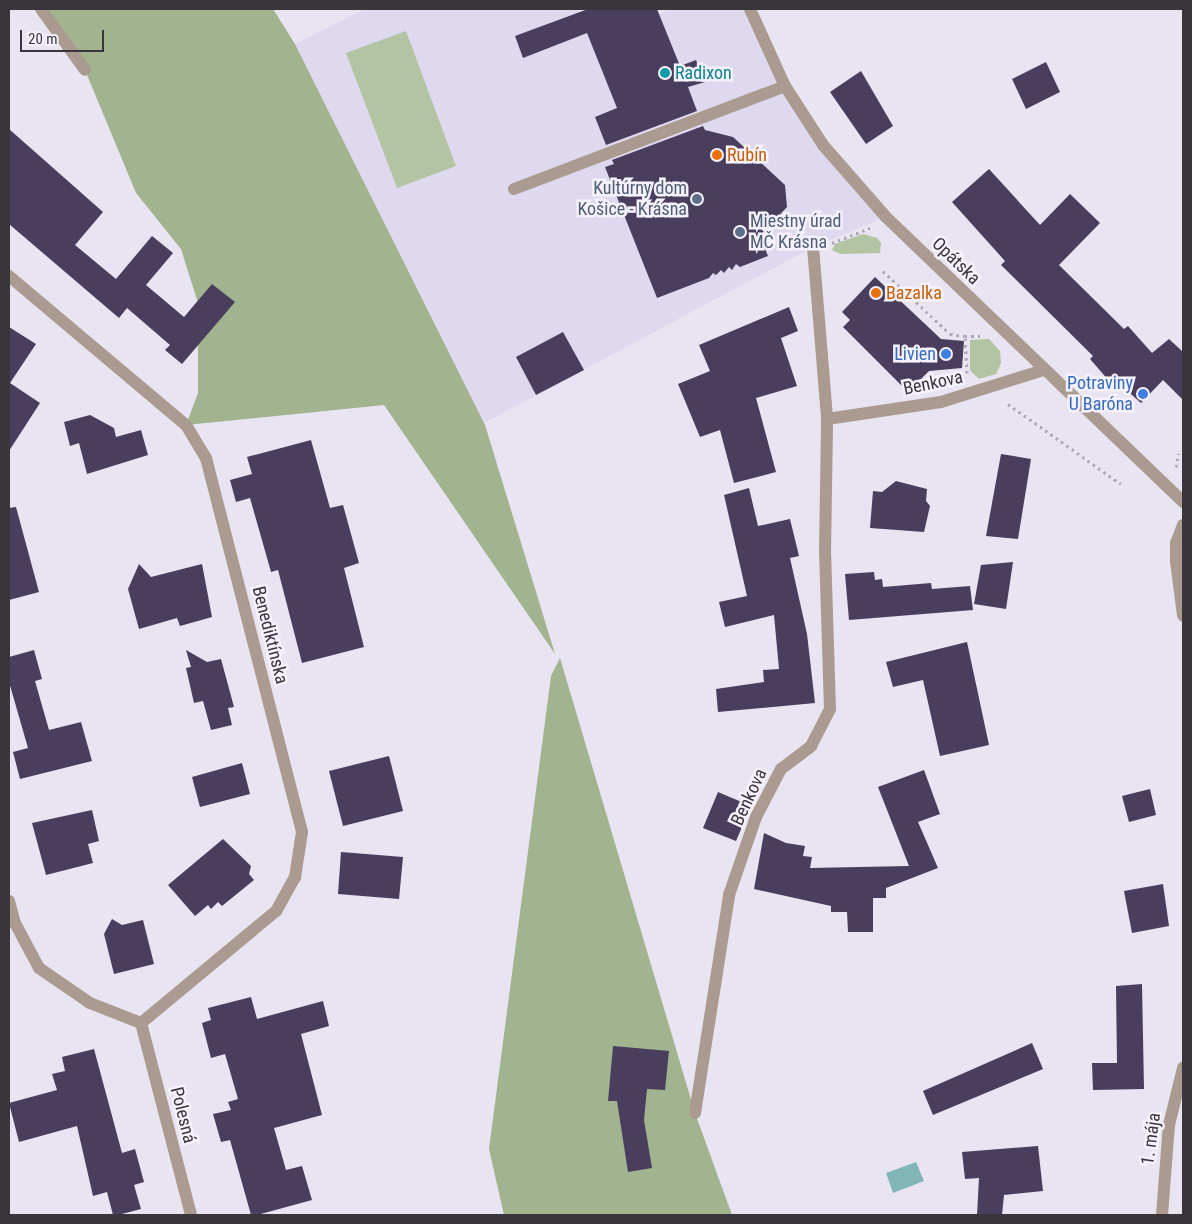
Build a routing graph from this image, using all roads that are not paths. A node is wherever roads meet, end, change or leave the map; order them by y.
1 (41, 9) edge
2 (750, 9) edge
3 (85, 70) dead end
4 (785, 86) junction
5 (514, 189) dead end
6 (813, 249) road end
7 (9, 276) edge
8 (1044, 370) junction
9 (827, 419) junction
10 (1183, 502) edge
11 (1183, 525) edge
12 (1183, 616) edge
13 (9, 901) edge
14 (141, 1022) junction
15 (1183, 1068) edge
16 (695, 1113) dead end
17 (191, 1215) edge
18 (1162, 1215) edge

1 - 3 street
2 - 4 street, Opátska
4 - 5 street
4 - 8 street, Opátska
6 - 9 street, Benkova
7 - 14 street, Benediktínska
8 - 9 street, Benkova
8 - 10 street, Opátska
9 - 16 street, Benkova
11 - 12 street
13 - 14 street
14 - 17 street, Polesná
15 - 18 street, 1. mája

